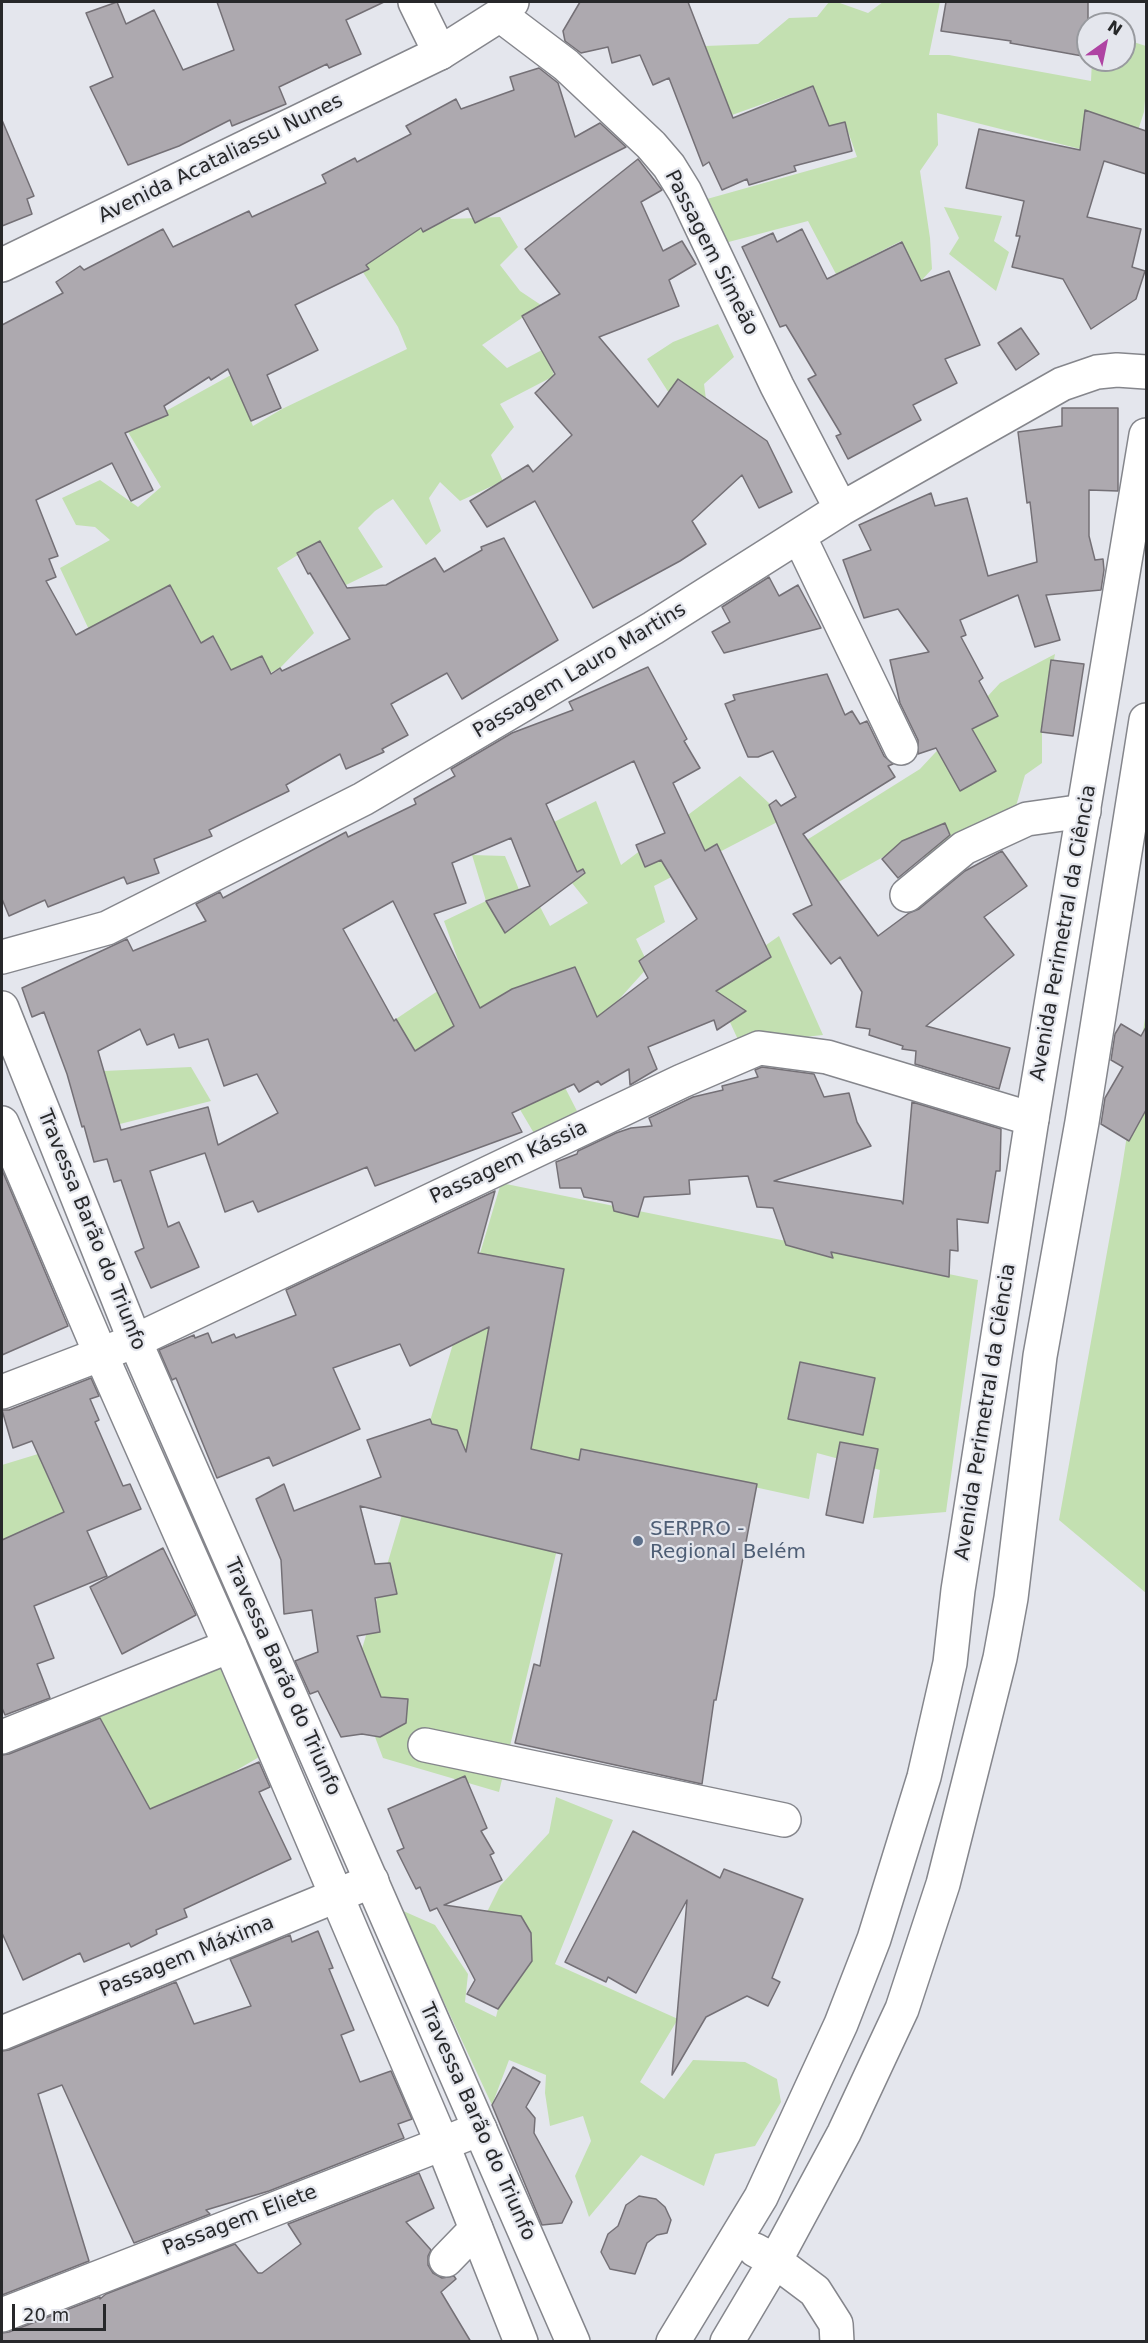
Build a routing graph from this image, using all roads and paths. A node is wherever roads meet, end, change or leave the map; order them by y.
1 (415, 2) edge
2 (506, 8) edge
3 (440, 53) junction
4 (2, 265) edge
5 (1146, 372) edge
6 (1146, 435) edge
7 (841, 509) junction
8 (799, 536) junction
9 (1146, 720) edge
10 (901, 748) dead end
11 (1084, 810) junction
12 (908, 895) dead end
13 (2, 957) edge
14 (2, 1008) edge
15 (1032, 1119) junction
16 (2, 1123) edge
17 (135, 1341) junction
18 (101, 1355) junction
19 (2, 1392) edge
20 (230, 1646) junction
21 (2, 1737) edge
22 (425, 1745) dead end
23 (784, 1820) dead end
24 (372, 1881) junction
25 (335, 1896) junction
26 (2, 2033) edge
27 (480, 2129) junction
28 (441, 2143) junction
29 (476, 2229) junction
30 (735, 2240) junction
31 (446, 2260) dead end
32 (776, 2261) junction
33 (2, 2315) edge
34 (521, 2342) edge
35 (573, 2342) edge
36 (673, 2342) edge
37 (727, 2342) edge
38 (837, 2342) edge

1 - 3 street
2 - 3 street, Passagem Simeão
2 - 7 street, Passagem Simeão
3 - 4 street, Avenida Acataliassu Nunes
5 - 7 street, Passagem Lauro Martins
6 - 11 street, Avenida Perimetral da Ciência
7 - 8 street, Passagem Lauro Martins
8 - 10 street
8 - 13 street, Passagem Lauro Martins
9 - 32 street
11 - 12 street
11 - 15 street, Avenida Perimetral da Ciência
14 - 17 street, Travessa Barão do Triunfo
15 - 17 street, Passagem Kássia
15 - 30 street, Avenida Perimetral da Ciência
16 - 18 street, Travessa Barão do Triunfo
17 - 18 street, Passagem Kássia
17 - 24 street, Travessa Barão do Triunfo
18 - 19 street, Passagem Kássia
18 - 20 street, Travessa Barão do Triunfo
20 - 21 street
20 - 25 street, Travessa Barão do Triunfo
22 - 23 street
24 - 25 street, Passagem Máxima
24 - 27 street, Travessa Barão do Triunfo
25 - 26 street, Passagem Máxima
25 - 28 street, Travessa Barão do Triunfo
27 - 28 street, Passagem Eliete
27 - 35 street, Travessa Barão do Triunfo
28 - 29 street, Travessa Barão do Triunfo
28 - 33 street, Passagem Eliete
29 - 31 street
29 - 34 street, Travessa Barão do Triunfo
30 - 32 street
30 - 36 street, Avenida Perimetral da Ciência
32 - 37 street
32 - 38 street

